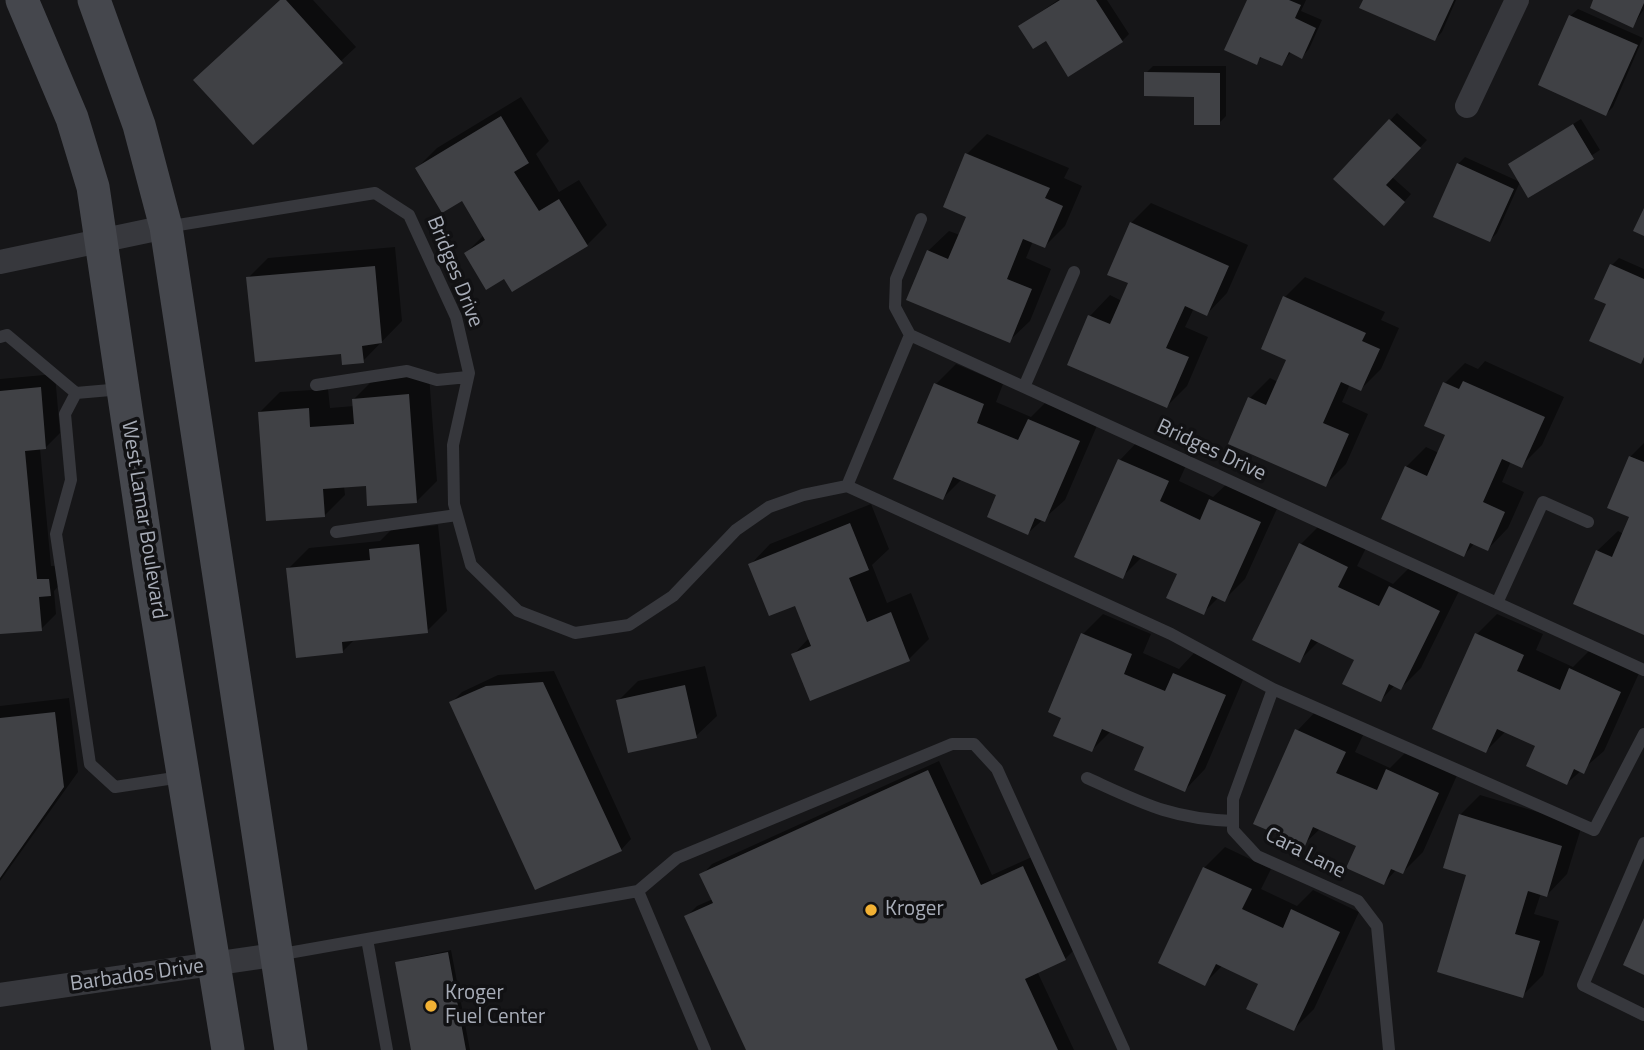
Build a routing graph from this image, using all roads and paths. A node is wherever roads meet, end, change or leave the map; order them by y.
1 (22, 0) edge
2 (94, 0) edge
3 (1517, 0) edge
4 (1467, 106) dead end
5 (921, 219) dead end
6 (166, 227) junction
7 (102, 239) junction
8 (0, 262) edge
9 (1073, 272) dead end
10 (910, 335) junction
11 (0, 337) edge
12 (468, 377) junction
13 (316, 385) dead end
14 (1024, 387) junction
15 (123, 389) junction
16 (76, 393) junction
17 (848, 486) junction
18 (457, 515) junction
19 (1588, 522) dead end
20 (336, 532) dead end
21 (1497, 603) junction
22 (1644, 670) edge
23 (1273, 689) junction
24 (1644, 734) edge
25 (183, 776) junction
26 (1087, 778) dead end
27 (1233, 821) junction
28 (1644, 843) edge
29 (638, 891) junction
30 (367, 939) junction
31 (274, 955) junction
32 (213, 965) junction
33 (0, 995) edge
34 (1644, 1015) edge
35 (228, 1050) edge
36 (291, 1050) edge
37 (387, 1050) edge
38 (705, 1050) edge
39 (1124, 1050) edge
40 (1389, 1050) edge

1 - 7 main road, West Lamar Boulevard
2 - 6 main road
3 - 4 street
5 - 10 lane
6 - 7 street
6 - 12 lane, Bridges Drive
6 - 31 main road
7 - 8 street
7 - 15 main road, West Lamar Boulevard
9 - 14 lane
10 - 14 lane, Bridges Drive
10 - 17 lane
11 - 16 lane
12 - 13 lane
12 - 18 lane, Bridges Drive
14 - 21 lane, Bridges Drive
15 - 16 lane
15 - 25 main road, West Lamar Boulevard
16 - 25 lane
17 - 18 lane, Bridges Drive
17 - 23 lane
18 - 20 lane
19 - 21 lane
21 - 22 lane, Bridges Drive
23 - 24 lane
23 - 27 lane
25 - 32 main road, West Lamar Boulevard
26 - 27 lane
27 - 40 lane, Cara Lane
28 - 34 lane
29 - 30 lane
29 - 38 lane
29 - 39 lane
30 - 31 lane
30 - 37 lane
31 - 32 street, Barbados Drive
31 - 36 main road
32 - 33 street, Barbados Drive
32 - 35 main road, West Lamar Boulevard

